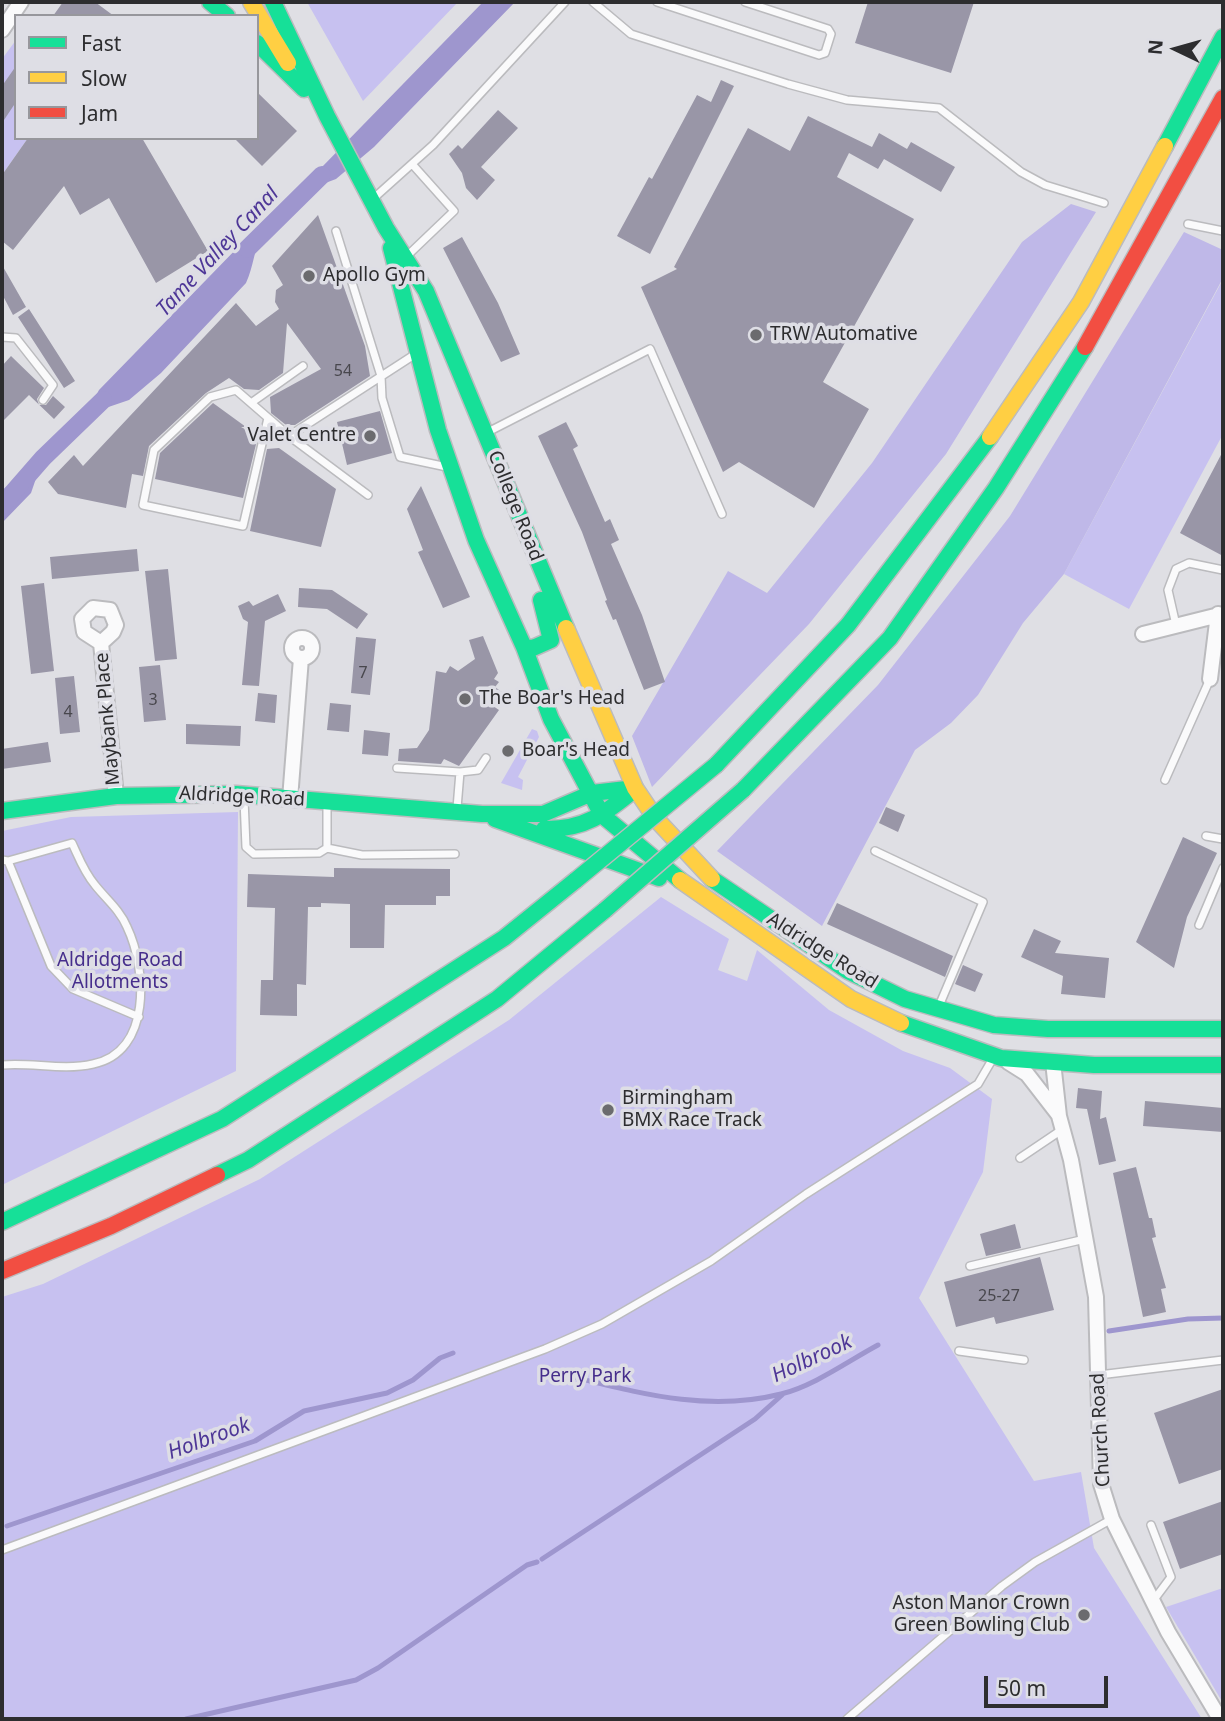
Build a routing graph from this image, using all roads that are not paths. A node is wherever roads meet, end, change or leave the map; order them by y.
1 (21, 2) edge
2 (273, 2) edge
3 (565, 2) edge
4 (593, 2) edge
5 (657, 2) edge
6 (745, 2) edge
7 (259, 15) edge
8 (2, 30) edge
9 (1223, 37) edge
10 (259, 45) edge
11 (304, 89) junction
12 (1223, 99) edge
13 (327, 116) junction
14 (412, 164) junction
15 (368, 195) junction
16 (1104, 203) dead end
17 (1188, 224) dead end
18 (386, 228) junction
19 (336, 231) dead end
20 (1223, 231) edge
21 (405, 258) junction
22 (2, 337) edge
23 (418, 352) junction
24 (303, 366) dead end
25 (381, 376) junction
26 (43, 400) dead end
27 (251, 403) junction
28 (268, 418) junction
29 (485, 433) junction
30 (289, 436) junction
31 (452, 468) junction
32 (368, 495) dead end
33 (510, 497) junction
34 (722, 514) dead end
35 (1223, 570) edge
36 (1221, 614) edge
37 (1176, 625) junction
38 (1143, 634) dead end
39 (101, 643) dead end
40 (524, 647) junction
41 (300, 658) dead end
42 (1210, 679) joint
43 (486, 758) dead end
44 (397, 768) dead end
45 (460, 772) junction
46 (1165, 780) dead end
47 (635, 788) junction
48 (592, 793) junction
49 (244, 794) junction
50 (116, 796) junction
51 (290, 799) junction
52 (327, 801) junction
53 (2, 811) edge
54 (456, 812) junction
55 (482, 814) junction
56 (602, 816) junction
57 (521, 828) junction
58 (1206, 836) dead end
59 (1223, 839) edge
60 (327, 848) junction
61 (875, 851) dead end
62 (455, 854) dead end
63 (5, 861) edge
64 (1223, 868) edge
65 (694, 891) junction
66 (1199, 925) dead end
67 (937, 1010) junction
68 (139, 1017) junction
69 (995, 1025) junction
70 (1223, 1029) edge
71 (998, 1057) junction
72 (3, 1062) edge
73 (1053, 1062) junction
74 (1223, 1065) edge
75 (1061, 1122) junction
76 (1020, 1158) dead end
77 (2, 1222) edge
78 (1086, 1239) junction
79 (970, 1266) dead end
80 (2, 1271) edge
81 (959, 1351) dead end
82 (1024, 1360) dead end
83 (1223, 1360) edge
84 (1099, 1375) junction
85 (1112, 1519) junction
86 (1152, 1525) dead end
87 (2, 1550) edge
88 (1153, 1601) junction
89 (847, 1719) edge
90 (1220, 1719) edge

1 - 8 street
2 - 13 main road
3 - 14 lane
4 - 16 lane
5 - 6 lane
7 - 11 main road
9 - 77 main road, bridge
10 - 11 main road
11 - 13 main road
12 - 80 main road, bridge
13 - 15 main road, College Road
14 - 15 lane
14 - 21 lane
15 - 18 main road, College Road
17 - 20 lane
18 - 21 main road, College Road
18 - 23 main road, College Road
19 - 25 lane
21 - 29 main road, College Road
22 - 26 lane
23 - 25 lane
23 - 31 main road, College Road
24 - 27 lane
25 - 30 lane
25 - 31 lane
27 - 28 lane
27 - 28 lane
28 - 30 lane
29 - 33 main road, College Road
29 - 34 lane
30 - 32 lane
31 - 40 main road, College Road
33 - 40 main road
33 - 47 main road, College Road
35 - 37 lane
36 - 37 street
36 - 42 street
37 - 38 street
39 - 50 street, Maybank Place
40 - 48 main road, College Road
41 - 51 street
42 - 46 lane
43 - 45 lane
44 - 45 lane
45 - 54 lane
47 - 48 main road, Aldridge Road
47 - 56 main road, Aldridge Road
47 - 67 main road, Aldridge Road
48 - 55 main road, Aldridge Road
48 - 56 main road, Aldridge Road
49 - 50 main road, Aldridge Road
49 - 51 main road, Aldridge Road
49 - 60 lane
50 - 53 main road, Aldridge Road
51 - 52 main road, Aldridge Road
52 - 54 main road, Aldridge Road
52 - 60 lane
54 - 55 main road, Aldridge Road
55 - 57 main road, Aldridge Road
56 - 57 main road, Aldridge Road
56 - 65 main road, Aldridge Road
57 - 65 main road, Aldridge Road
58 - 59 lane
60 - 62 lane
61 - 67 lane
63 - 68 lane
63 - 68 lane
64 - 66 lane
65 - 71 main road, Aldridge Road
67 - 69 main road, Aldridge Road
68 - 72 lane
69 - 70 main road, Aldridge Road
69 - 73 main road
71 - 73 main road, Aldridge Road
71 - 75 street, Church Road
71 - 87 lane
73 - 74 main road, Aldridge Road
73 - 75 street, Church Road
75 - 76 lane
75 - 78 street, Church Road
78 - 79 lane
78 - 84 street, Church Road
81 - 82 lane
83 - 84 lane
84 - 85 street, Church Road
85 - 88 street, Church Road
85 - 89 lane
86 - 88 lane
88 - 90 street, Church Road

